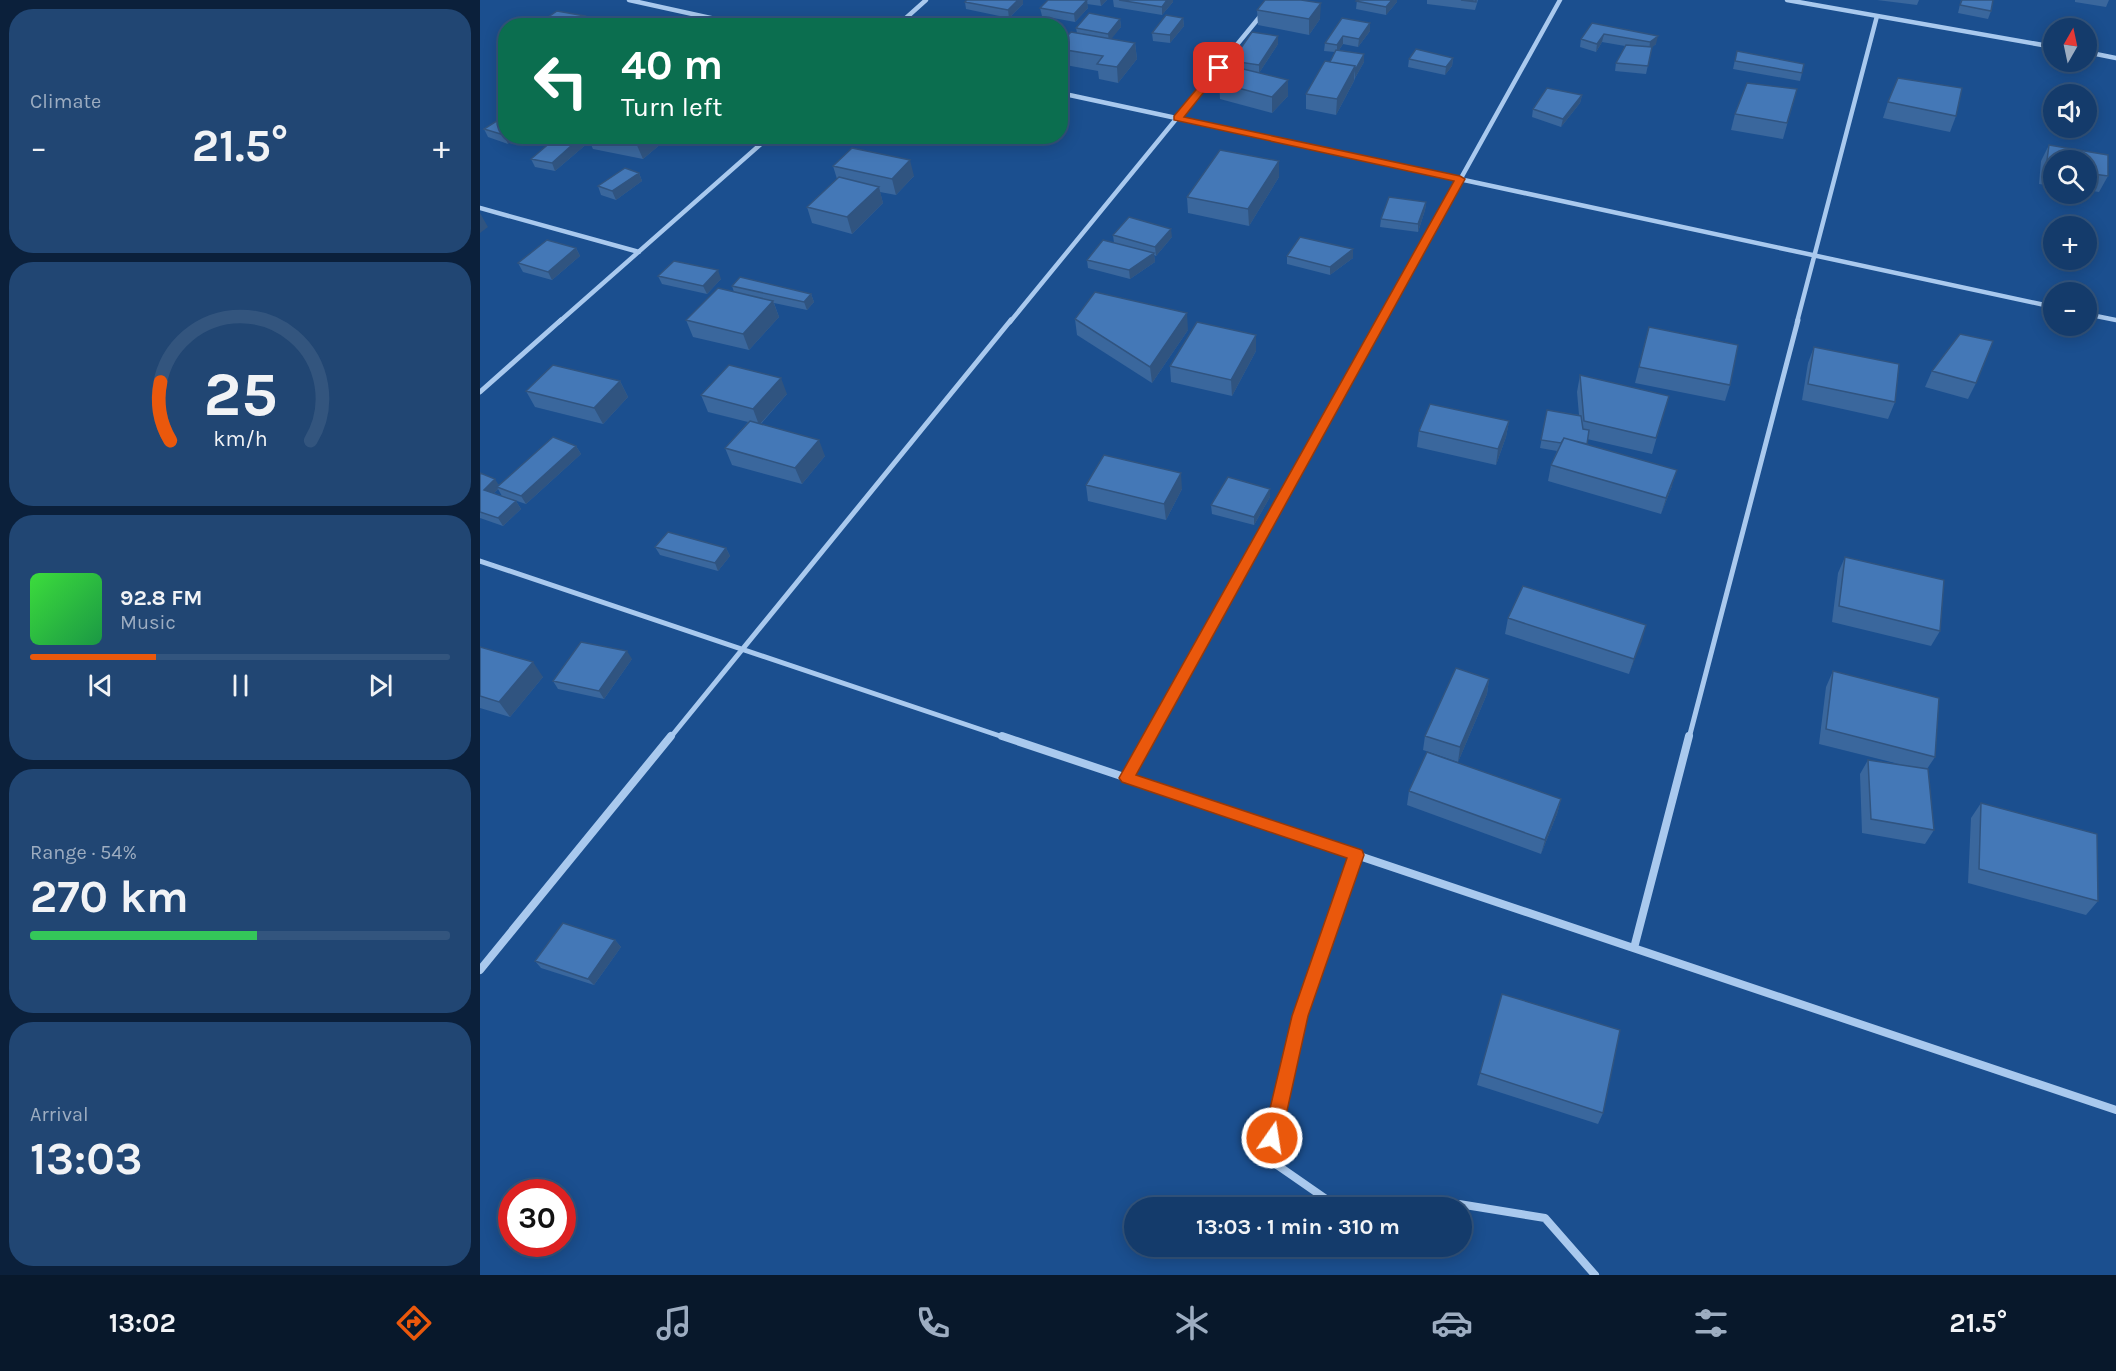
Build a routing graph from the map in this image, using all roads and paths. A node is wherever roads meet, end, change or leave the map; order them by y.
1 (629, 0) edge
2 (926, 0) edge
3 (1560, 0) edge
4 (1787, 0) edge
5 (1267, 9) edge
6 (1877, 16) junction
7 (711, 18) edge
8 (906, 18) edge
9 (2043, 45) edge
10 (2097, 54) edge
11 (2116, 58) edge
12 (1068, 95) edge
13 (1178, 118) junction
14 (761, 144) edge
15 (1460, 179) junction
16 (480, 208) edge
17 (639, 252) junction
18 (1815, 255) junction
19 (2043, 305) edge
20 (2097, 316) edge
21 (2116, 320) edge
22 (480, 392) edge
23 (480, 561) edge
24 (743, 649) junction
25 (1127, 778) junction
26 (1356, 855) junction
27 (1634, 948) junction
28 (480, 970) edge
29 (2116, 1110) edge
30 (1323, 1197) edge
31 (1472, 1206) edge
32 (1595, 1275) edge

1 - 7 street
2 - 8 street
3 - 15 street
4 - 6 street
5 - 13 street
6 - 9 street
6 - 18 street
10 - 11 street
12 - 13 street
13 - 15 street
13 - 24 street
14 - 17 street
15 - 18 street
15 - 25 street
16 - 17 street
17 - 22 street
18 - 19 street
18 - 27 street
20 - 21 street
23 - 24 street
24 - 25 street
24 - 28 street
25 - 26 street
26 - 27 street
26 - 30 street
27 - 29 street
31 - 32 street

